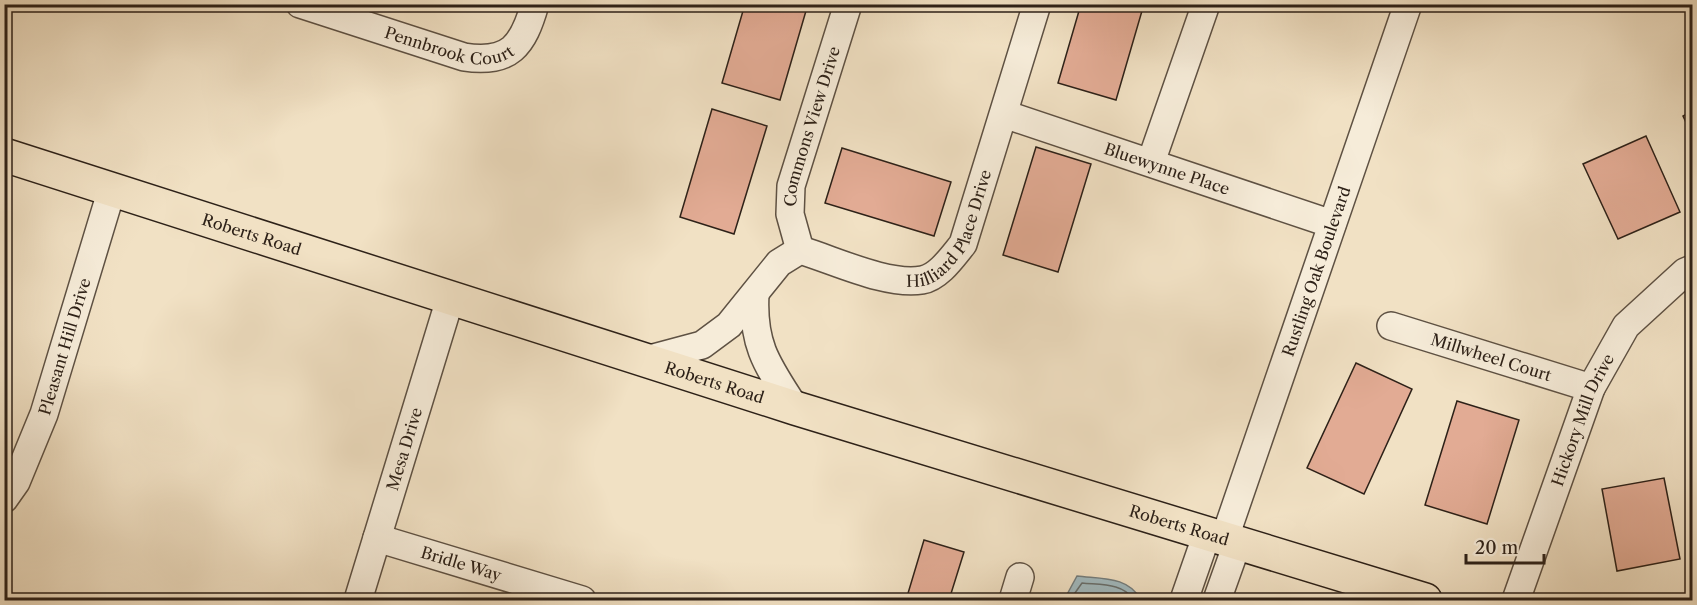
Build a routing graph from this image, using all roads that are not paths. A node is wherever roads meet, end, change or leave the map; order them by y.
1 (300, 4) edge
2 (536, 4) edge
3 (848, 4) edge
4 (1037, 4) edge
5 (1206, 4) edge
6 (1408, 4) edge
7 (1004, 114) junction
8 (4, 155) edge
9 (1151, 162) junction
10 (112, 189) junction
11 (1332, 224) junction
12 (800, 250) junction
13 (1692, 269) edge
14 (755, 294) junction
15 (450, 299) junction
16 (1391, 326) dead end
17 (646, 360) junction
18 (1591, 388) junction
19 (795, 408) junction
20 (4, 499) edge
21 (377, 538) junction
22 (1223, 539) junction
23 (358, 600) edge
24 (582, 600) edge
25 (1184, 600) edge
26 (1217, 600) edge
27 (1425, 600) edge
28 (1516, 600) edge

1 - 2 street, Pennbrook Court
3 - 12 street, Commons View Drive
4 - 7 street, Hilliard Place Drive
5 - 9 street
6 - 11 street, Rustling Oak Boulevard
7 - 9 street, Bluewynne Place
7 - 12 street, Hilliard Place Drive
8 - 10 main road, Roberts Road
9 - 11 street, Bluewynne Place
10 - 15 main road, Roberts Road
10 - 20 street, Pleasant Hill Drive
11 - 22 street, Rustling Oak Boulevard
12 - 14 street
13 - 18 street, Hickory Mill Drive
14 - 17 street
14 - 19 street
15 - 17 main road, Roberts Road
15 - 21 street, Mesa Drive
16 - 18 street, Millwheel Court
17 - 19 main road, Roberts Road
18 - 28 street, Hickory Mill Drive
19 - 22 main road, Roberts Road
21 - 23 street, Mesa Drive
21 - 24 street, Bridle Way
22 - 25 street
22 - 26 street
22 - 27 main road, Roberts Road

